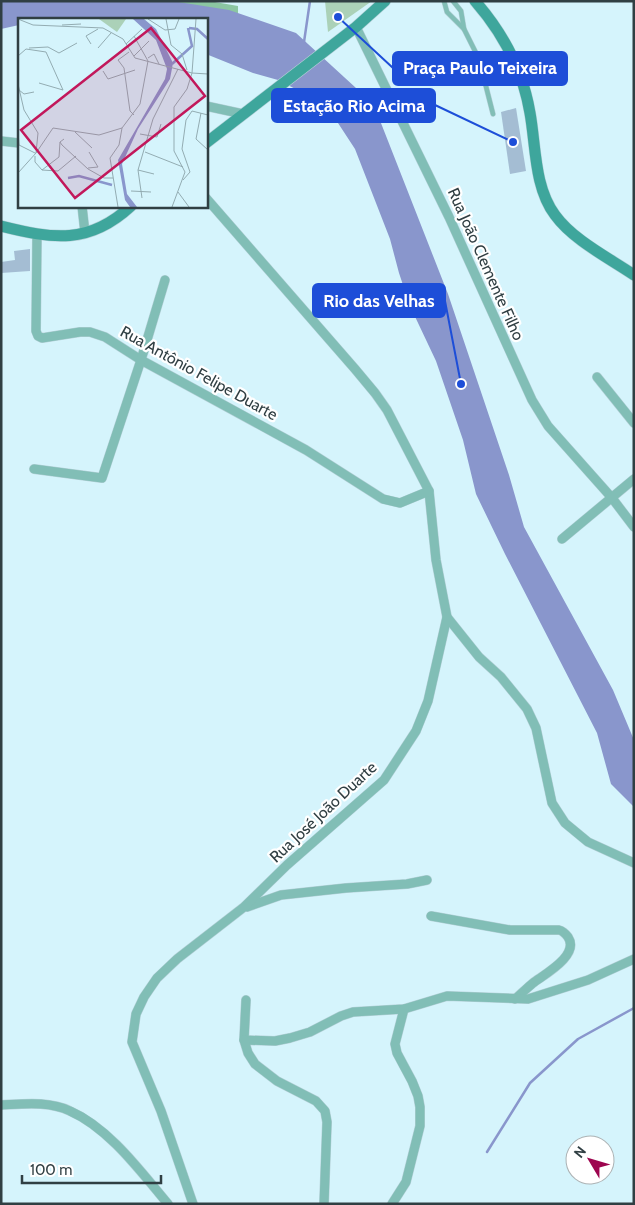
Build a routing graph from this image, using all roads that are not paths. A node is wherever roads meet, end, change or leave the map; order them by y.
1 (444, 1) edge
2 (453, 1) edge
3 (476, 1) edge
4 (382, 5) edge
5 (356, 27) junction
6 (464, 29) junction
7 (208, 106) edge
8 (243, 114) junction
9 (493, 114) dead end
10 (1, 141) edge
11 (208, 142) edge
12 (18, 143) edge
13 (208, 200) edge
14 (82, 208) edge
15 (129, 208) edge
16 (1, 226) edge
17 (86, 233) junction
18 (37, 235) junction
19 (634, 276) edge
20 (165, 280) dead end
21 (142, 360) junction
22 (596, 377) dead end
23 (634, 423) edge
24 (34, 469) dead end
25 (634, 479) edge
26 (429, 491) junction
27 (612, 498) junction
28 (634, 527) edge
29 (562, 539) dead end
30 (447, 617) junction
31 (634, 863) edge
32 (427, 880) dead end
33 (244, 907) junction
34 (431, 916) dead end
35 (634, 959) edge
36 (515, 999) junction
37 (246, 1000) dead end
38 (404, 1009) junction
39 (244, 1040) junction
40 (1, 1105) edge
41 (168, 1204) edge
42 (193, 1204) edge
43 (324, 1204) edge
44 (392, 1204) edge

1 - 6 lane
2 - 6 lane
3 - 19 main road
4 - 5 main road
5 - 8 main road
5 - 27 street, Rua João Clemente Filho
6 - 9 lane
7 - 8 street
8 - 11 main road
10 - 12 street
13 - 26 street
14 - 17 street
15 - 17 main road
16 - 18 main road
17 - 18 main road
18 - 21 street, Rua Antônio Felipe Duarte
20 - 21 street
21 - 24 street
21 - 26 street, Rua Antônio Felipe Duarte
22 - 23 street
25 - 27 street
26 - 30 street
27 - 28 street, Rua João Clemente Filho
27 - 29 street
30 - 31 street
30 - 33 street, Rua José João Duarte
32 - 33 street, Rua José João Duarte
33 - 42 street, Rua José João Duarte
34 - 36 street
35 - 36 street
36 - 38 street
37 - 39 street
38 - 39 street
38 - 44 street
39 - 43 street
40 - 41 street

